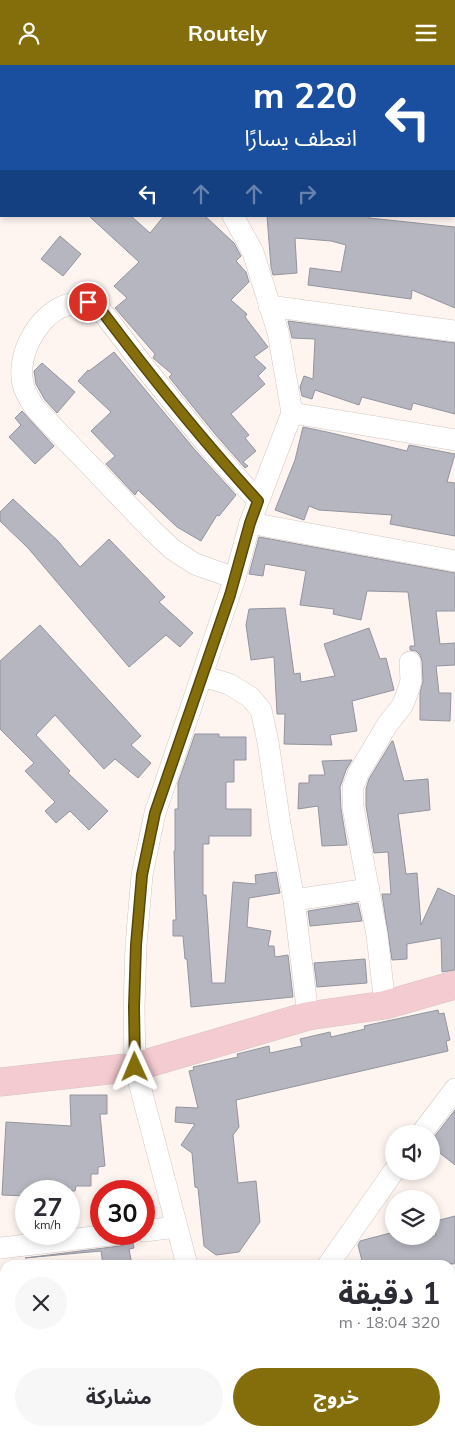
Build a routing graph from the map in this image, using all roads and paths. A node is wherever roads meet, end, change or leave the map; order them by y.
1 (233, 217) edge
2 (269, 306) junction
3 (455, 331) edge
4 (292, 413) junction
5 (455, 440) edge
6 (258, 501) junction
7 (250, 523) junction
8 (455, 561) edge
9 (235, 578) junction
10 (410, 662) dead end
11 (202, 676) junction
12 (369, 889) junction
13 (294, 900) junction
14 (455, 985) edge
15 (385, 1005) junction
16 (308, 1016) junction
17 (135, 1067) junction
18 (0, 1082) edge
19 (455, 1089) edge
20 (428, 1125) edge
21 (388, 1180) edge
22 (176, 1227) junction
23 (155, 1230) edge
24 (90, 1237) edge
25 (0, 1248) edge
26 (186, 1260) edge
27 (332, 1260) edge

1 - 2 street
2 - 3 street
2 - 4 street
4 - 5 street
4 - 6 street
6 - 7 street
6 - 9 street
7 - 8 street
7 - 9 street
9 - 11 street
10 - 12 street
11 - 13 street
11 - 17 street
12 - 13 street
12 - 15 street
13 - 16 street
14 - 15 main road
15 - 16 main road
16 - 17 main road
17 - 18 main road
17 - 22 street
19 - 20 street
21 - 27 street
22 - 23 street
22 - 26 street
24 - 25 street

